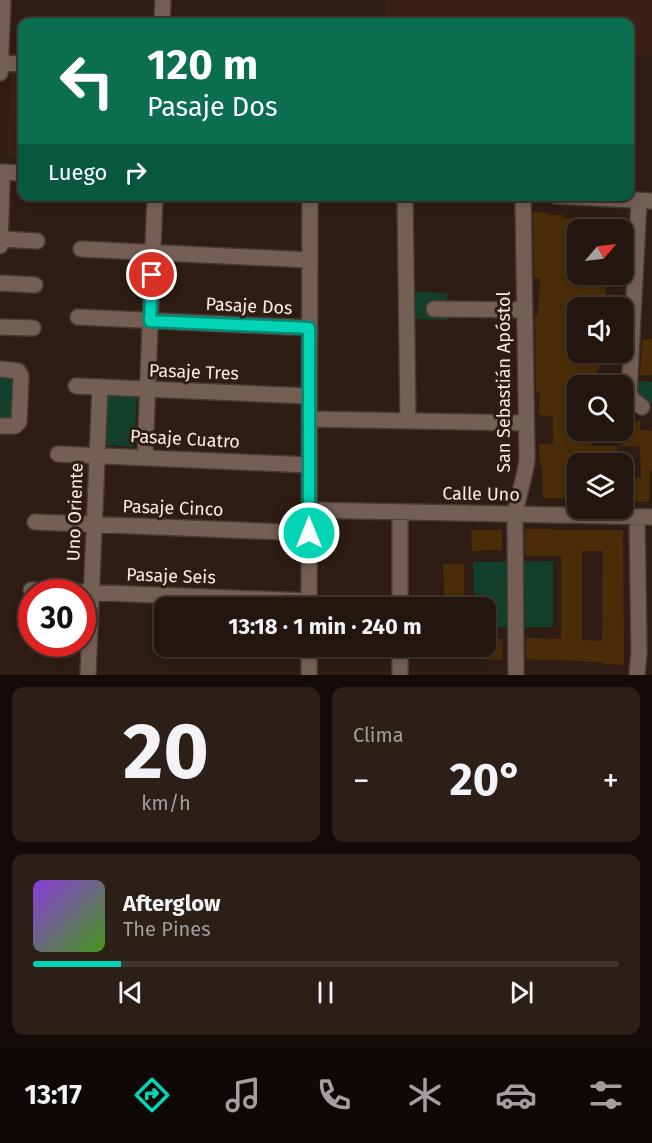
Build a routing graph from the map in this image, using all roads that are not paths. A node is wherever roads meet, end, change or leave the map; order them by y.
1 (3, 0) edge
2 (163, 0) edge
3 (162, 18) edge
4 (0, 63) edge
5 (18, 64) edge
6 (0, 73) edge
7 (18, 173) edge
8 (0, 174) edge
9 (155, 201) edge
10 (310, 201) edge
11 (405, 201) edge
12 (523, 201) edge
13 (645, 201) edge
14 (0, 239) edge
15 (37, 240) dead end
16 (0, 246) edge
17 (81, 249) dead end
18 (153, 253) junction
19 (310, 260) junction
20 (0, 283) edge
21 (35, 285) dead end
22 (434, 309) dead end
23 (524, 310) junction
24 (78, 317) dead end
25 (150, 321) junction
26 (0, 327) edge
27 (33, 328) dead end
28 (309, 328) junction
29 (0, 369) edge
30 (76, 386) dead end
31 (100, 387) junction
32 (147, 389) junction
33 (309, 396) junction
34 (647, 407) edge
35 (309, 419) junction
36 (408, 421) junction
37 (526, 423) junction
38 (0, 426) edge
39 (58, 454) dead end
40 (97, 455) junction
41 (145, 457) junction
42 (309, 465) junction
43 (309, 510) junction
44 (400, 512) junction
45 (515, 514) junction
46 (645, 517) edge
47 (35, 522) dead end
48 (94, 524) junction
49 (309, 533) junction
50 (92, 579) edge
51 (96, 592) edge
52 (182, 597) edge
53 (309, 597) edge
54 (400, 597) edge
55 (89, 657) edge
56 (309, 657) edge
57 (400, 657) edge
58 (88, 675) edge
59 (309, 675) edge
60 (400, 675) edge
61 (516, 675) edge
62 (637, 675) edge

1 - 4 street
2 - 3 street
4 - 5 street
4 - 6 street
7 - 8 street
8 - 14 street
9 - 18 street
10 - 19 street
11 - 36 street
12 - 23 street, San Sebastián Apóstol
13 - 34 street
14 - 15 street
14 - 16 street
17 - 18 street
18 - 19 street
18 - 25 street
19 - 28 street
20 - 21 street
22 - 23 street
23 - 37 street, San Sebastián Apóstol
24 - 25 street, Pasaje Dos
25 - 28 street, Pasaje Dos
25 - 32 street
26 - 27 street
28 - 33 street
29 - 38 street
30 - 31 street, Pasaje Tres
31 - 32 street, Pasaje Tres
31 - 40 street, Uno Oriente
32 - 33 street, Pasaje Tres
32 - 41 street
33 - 35 street
35 - 36 street
35 - 42 street
36 - 37 street
37 - 45 street, San Sebastián Apóstol
39 - 40 street, Pasaje Cuatro
40 - 41 street, Pasaje Cuatro
40 - 48 street, Uno Oriente
41 - 42 street, Pasaje Cuatro
42 - 43 street
43 - 44 street, Calle Uno
43 - 49 street
44 - 45 street, Calle Uno
44 - 54 street
45 - 46 street, Calle Uno
45 - 61 street, San Sebastián Apóstol
46 - 62 street
47 - 48 street, Pasaje Cinco
48 - 49 street, Pasaje Cinco
48 - 50 street, Uno Oriente
49 - 53 street
51 - 52 street, Pasaje Seis
55 - 58 street, Uno Oriente
56 - 59 street
57 - 60 street

